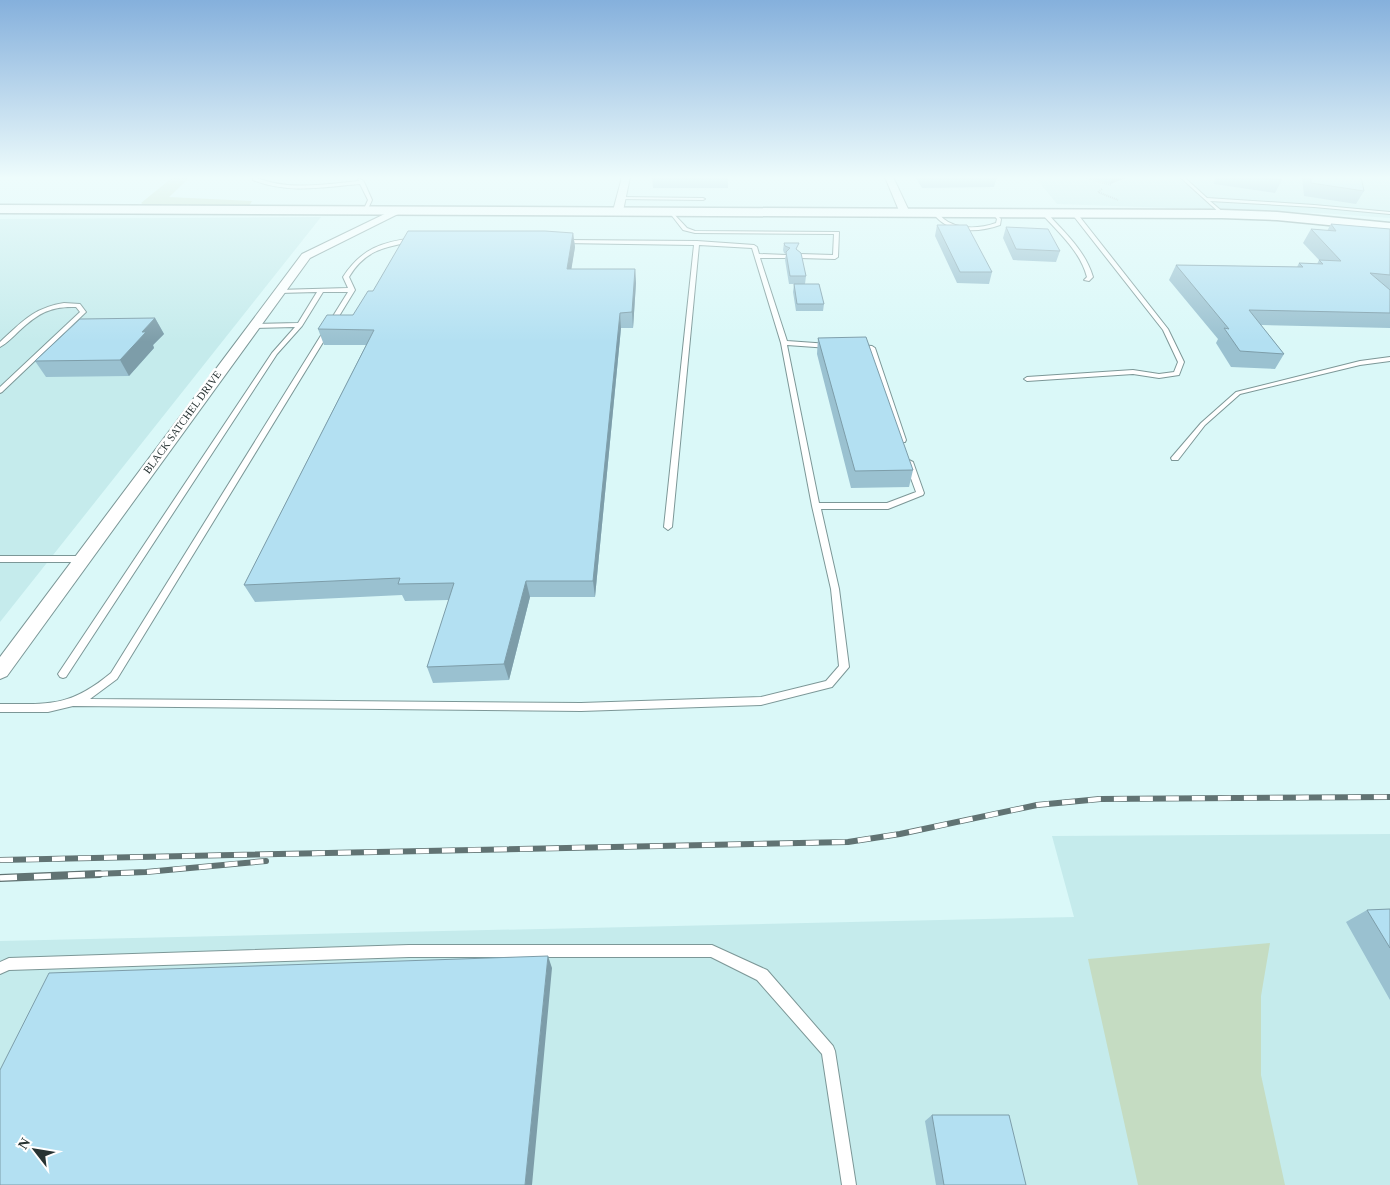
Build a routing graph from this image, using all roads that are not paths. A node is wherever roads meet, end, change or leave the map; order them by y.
1 (352, 232) edge
2 (738, 232) edge
3 (1062, 232) edge
4 (1089, 232) edge
5 (422, 239) edge
6 (560, 242) edge
7 (697, 243) junction
8 (756, 256) junction
9 (784, 256) edge
10 (800, 256) edge
11 (1087, 280) dead end
12 (321, 290) junction
13 (352, 290) junction
14 (279, 291) junction
15 (300, 325) junction
16 (252, 326) junction
17 (784, 343) junction
18 (0, 345) edge
19 (833, 346) edge
20 (852, 347) edge
21 (1390, 359) edge
22 (1027, 379) dead end
23 (0, 391) edge
24 (905, 447) edge
25 (908, 456) edge
26 (1175, 458) dead end
27 (816, 506) junction
28 (668, 527) dead end
29 (0, 559) edge
30 (82, 559) junction
31 (0, 671) edge
32 (63, 674) dead end
33 (74, 703) junction
34 (0, 708) edge
35 (0, 968) edge
36 (849, 1185) edge

1 - 14 street, BLACK SATCHEL DRIVE
2 - 10 lane
3 - 11 lane
4 - 22 lane
5 - 13 lane
6 - 7 lane
7 - 8 lane
7 - 28 lane
8 - 9 lane
8 - 17 lane
12 - 13 lane
12 - 14 lane
12 - 15 lane
13 - 33 lane
14 - 16 street, BLACK SATCHEL DRIVE
15 - 16 lane
15 - 32 lane
16 - 30 street, BLACK SATCHEL DRIVE
17 - 19 lane
17 - 27 lane
18 - 23 lane
20 - 24 lane
21 - 26 lane
25 - 27 lane
27 - 33 lane
29 - 30 lane
30 - 31 street, BLACK SATCHEL DRIVE
33 - 34 lane
35 - 36 lane

